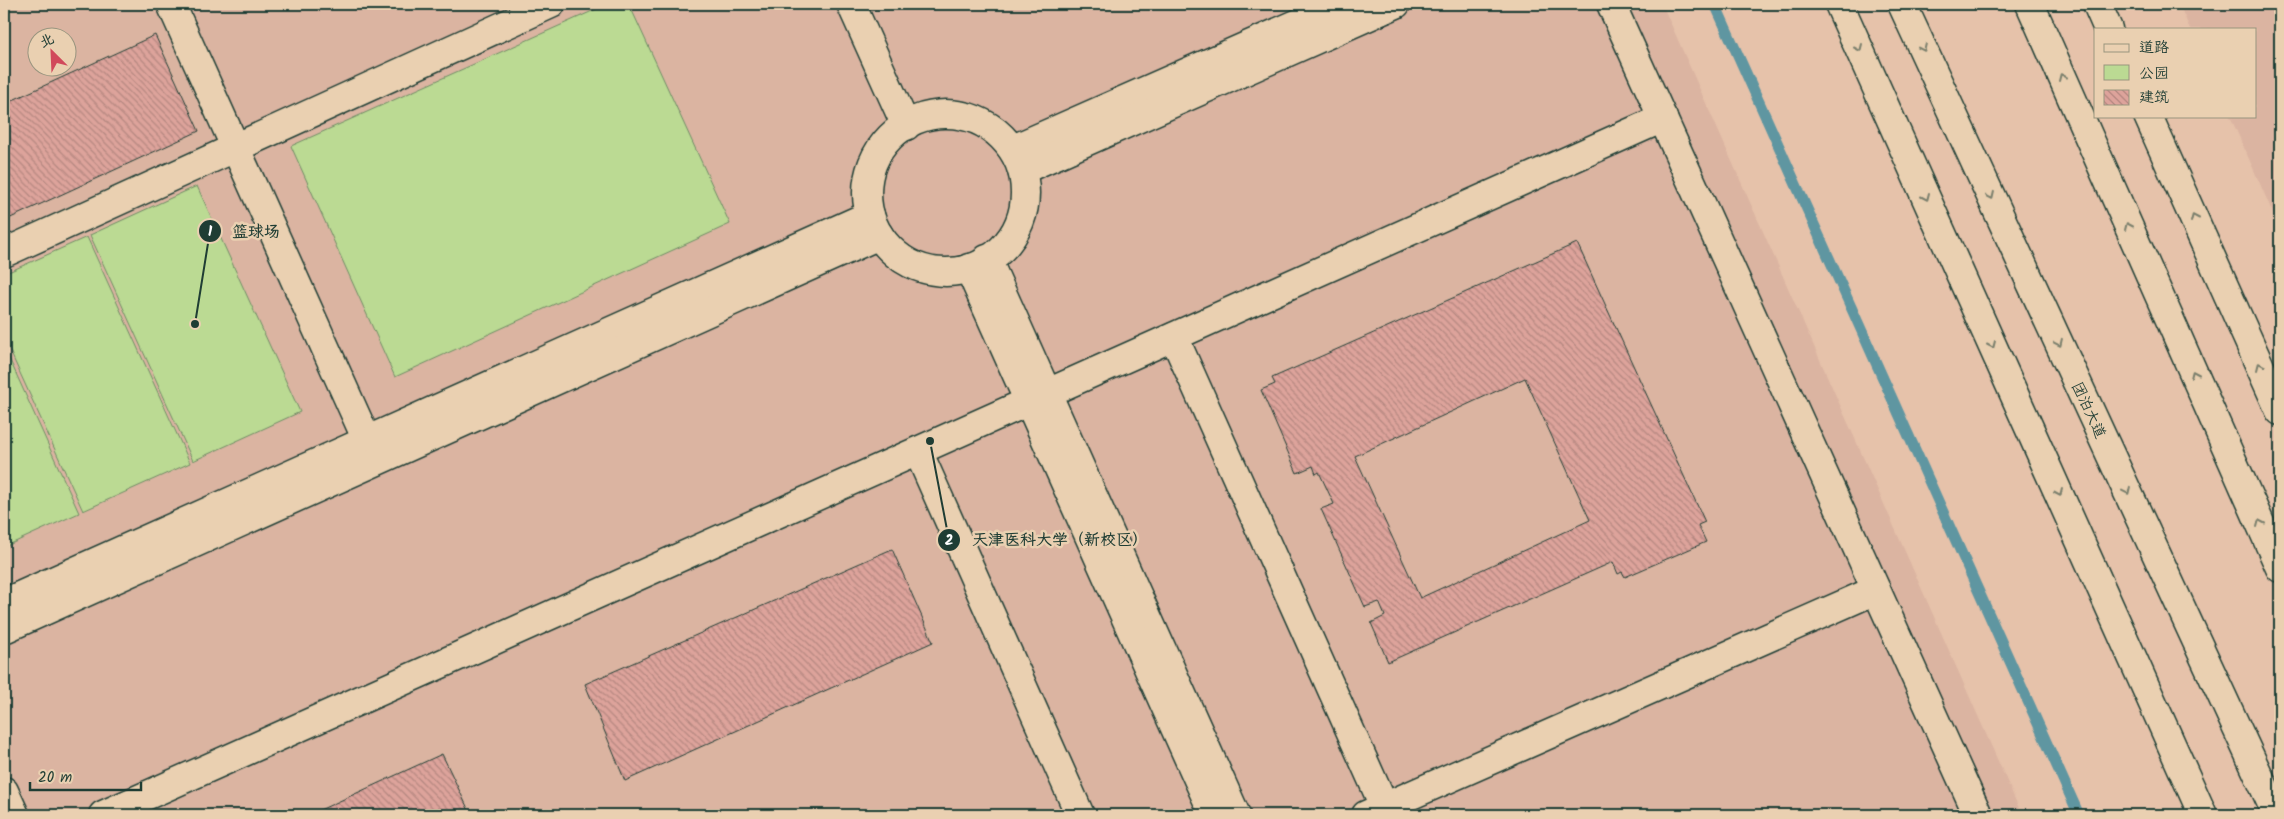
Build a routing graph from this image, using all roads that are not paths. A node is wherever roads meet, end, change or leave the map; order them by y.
1 (171, 4) edge
2 (551, 4) edge
3 (851, 4) edge
4 (868, 4) edge
5 (1342, 4) edge
6 (1396, 4) edge
7 (1611, 4) edge
8 (1839, 4) edge
9 (1902, 4) edge
10 (2030, 4) edge
11 (2097, 4) edge
12 (2108, 28) edge
13 (1663, 118) junction
14 (2149, 118) edge
15 (913, 123) junction
16 (236, 147) junction
17 (1017, 160) junction
18 (875, 225) junction
19 (4, 254) edge
20 (978, 264) junction
21 (1174, 338) junction
22 (1038, 398) junction
23 (2280, 410) edge
24 (372, 451) junction
25 (918, 451) junction
26 (2280, 568) edge
27 (1876, 590) junction
28 (4, 603) edge
29 (4, 630) edge
30 (4, 791) edge
31 (1380, 812) edge
32 (15, 815) edge
33 (103, 815) edge
34 (1080, 815) edge
35 (1214, 815) edge
36 (1236, 815) edge
37 (1978, 815) edge
38 (2203, 815) edge
39 (2277, 815) edge

1 - 16 main road
2 - 16 main road
3 - 15 main road
4 - 15 main road
5 - 17 main road
6 - 17 main road
7 - 13 main road
8 -> 38 main road
9 -> 39 main road, 团泊大道
26 -> 10 main road
11 - 12 main road
13 - 21 main road
13 - 27 main road
23 -> 14 main road
15 - 17 main road
15 - 18 main road
16 - 19 main road
16 - 24 main road
17 - 20 main road
18 - 20 main road
18 - 24 main road
20 - 22 main road
21 - 22 main road
21 - 31 main road
22 - 25 main road
22 - 35 main road
22 - 36 main road
24 - 28 main road
24 - 29 main road
25 - 33 main road
25 - 34 main road
27 - 31 main road
27 - 37 main road
30 - 32 main road

